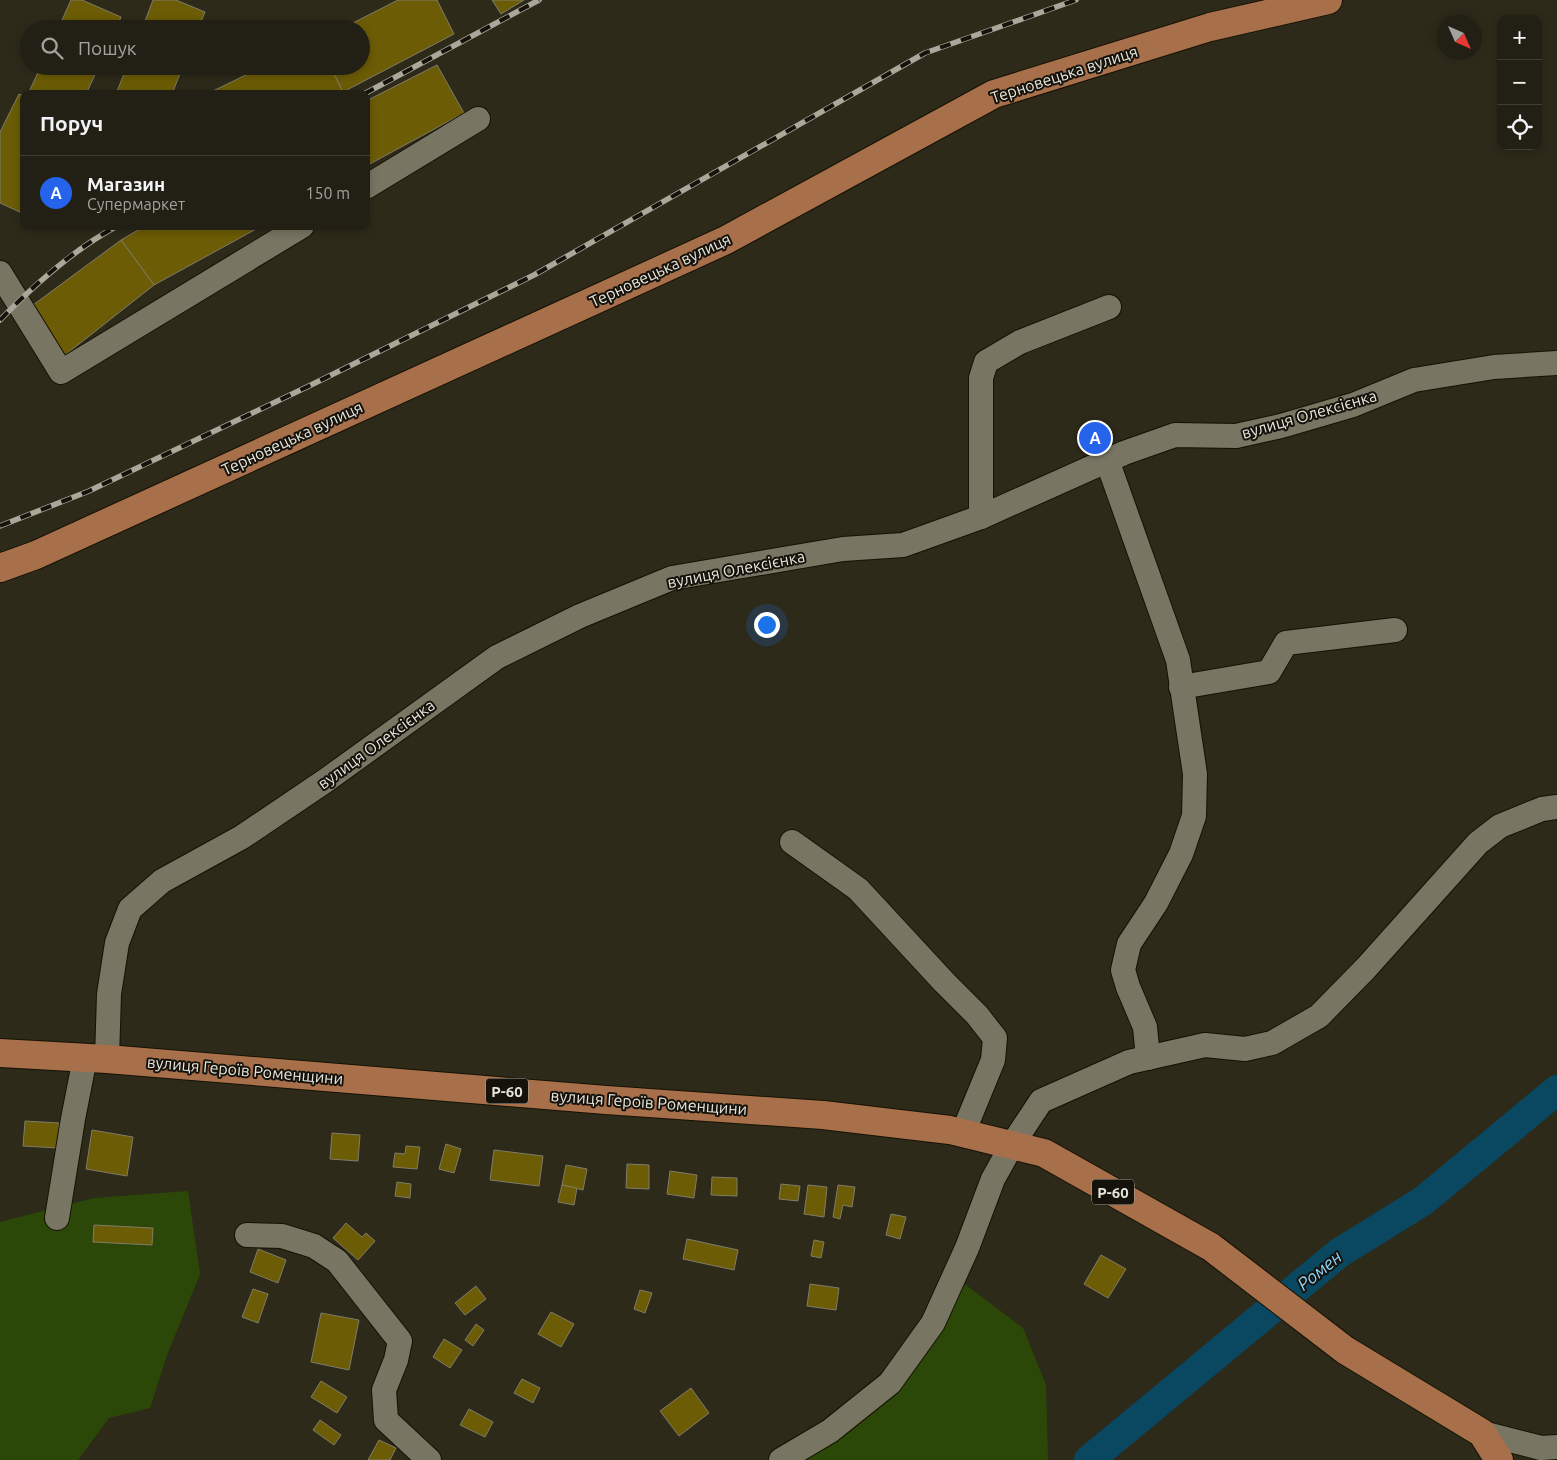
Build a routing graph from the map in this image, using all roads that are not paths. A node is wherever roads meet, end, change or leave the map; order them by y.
1 (1328, 0) edge
2 (478, 119) dead end
3 (370, 185) edge
4 (295, 230) edge
5 (0, 273) edge
6 (1108, 307) dead end
7 (1557, 363) edge
8 (1107, 460) junction
9 (981, 517) junction
10 (0, 568) edge
11 (1395, 630) dead end
12 (1181, 687) junction
13 (1557, 807) edge
14 (792, 842) dead end
15 (0, 1053) edge
16 (96, 1058) junction
17 (1148, 1058) junction
18 (963, 1133) junction
19 (1012, 1145) junction
20 (57, 1218) dead end
21 (247, 1235) dead end
22 (1482, 1434) junction
23 (1557, 1447) edge
24 (429, 1460) edge
25 (781, 1460) edge
26 (1498, 1460) edge

1 - 10 main road, Терновецька вулиця
2 - 3 street
4 - 5 street
6 - 9 street
7 - 8 street, вулиця Олексієнка
8 - 9 street, вулиця Олексієнка
8 - 12 street
9 - 16 street, вулиця Олексієнка
11 - 12 street
12 - 17 street
13 - 17 street
14 - 18 street
15 - 16 main road, вулиця Героїв Роменщини / Р-60
16 - 18 main road, вулиця Героїв Роменщини / Р-60
16 - 20 street, вулиця Олексієнка
17 - 19 street
18 - 19 main road, вулиця Героїв Роменщини / Р-60
19 - 22 main road, вулиця Героїв Роменщини / Р-60
19 - 25 street
21 - 24 street
22 - 23 street
22 - 26 main road, Р-60

